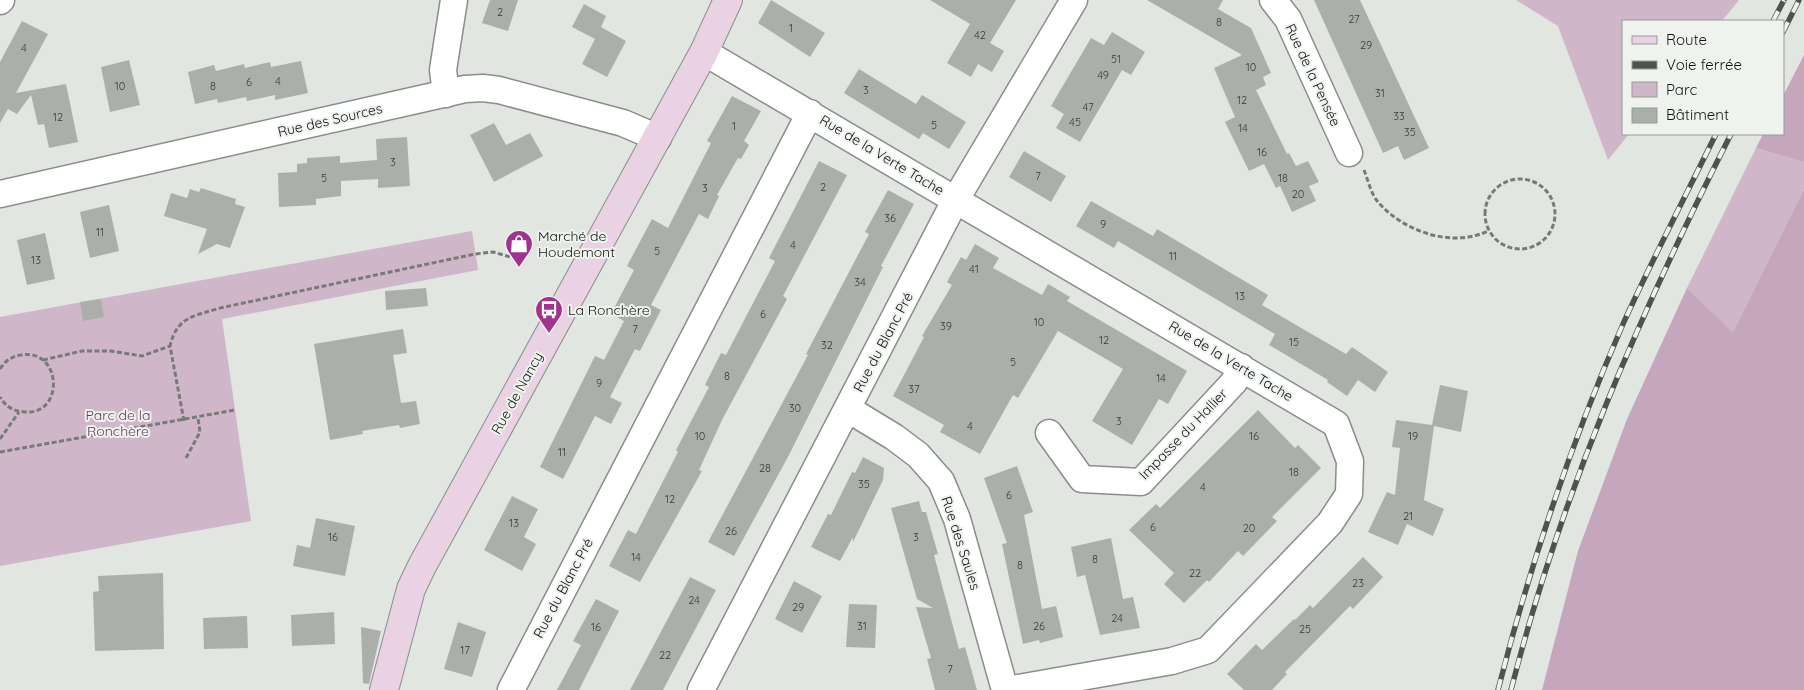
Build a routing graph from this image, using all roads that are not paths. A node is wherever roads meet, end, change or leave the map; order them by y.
1 (454, 0) edge
2 (728, 0) edge
3 (1074, 0) edge
4 (1273, 0) edge
5 (704, 52) junction
6 (446, 94) junction
7 (810, 113) junction
8 (658, 138) junction
9 (1349, 153) road end
10 (0, 194) edge
11 (956, 199) junction
12 (1241, 367) junction
13 (848, 409) junction
14 (1049, 433) dead end
15 (384, 690) edge
16 (511, 690) edge
17 (701, 690) edge
18 (1006, 690) edge

1 - 6 street
2 - 5 street, Rue de Nancy
3 - 11 street, Rue du Blanc Pré
4 - 9 street, Rue de la Pensée
5 - 7 street, Rue de la Verte Tache
5 - 8 street, Rue de Nancy
6 - 8 street, Rue des Sources
6 - 10 street, Rue des Sources
7 - 11 street, Rue de la Verte Tache
7 - 16 street, Rue du Blanc Pré
8 - 15 street, Rue de Nancy
11 - 12 street, Rue de la Verte Tache
11 - 13 street, Rue du Blanc Pré
12 - 14 street, Impasse du Hallier
12 - 18 street, Rue de la Verte Tache
13 - 17 street, Rue du Blanc Pré
13 - 18 street, Rue des Saules

